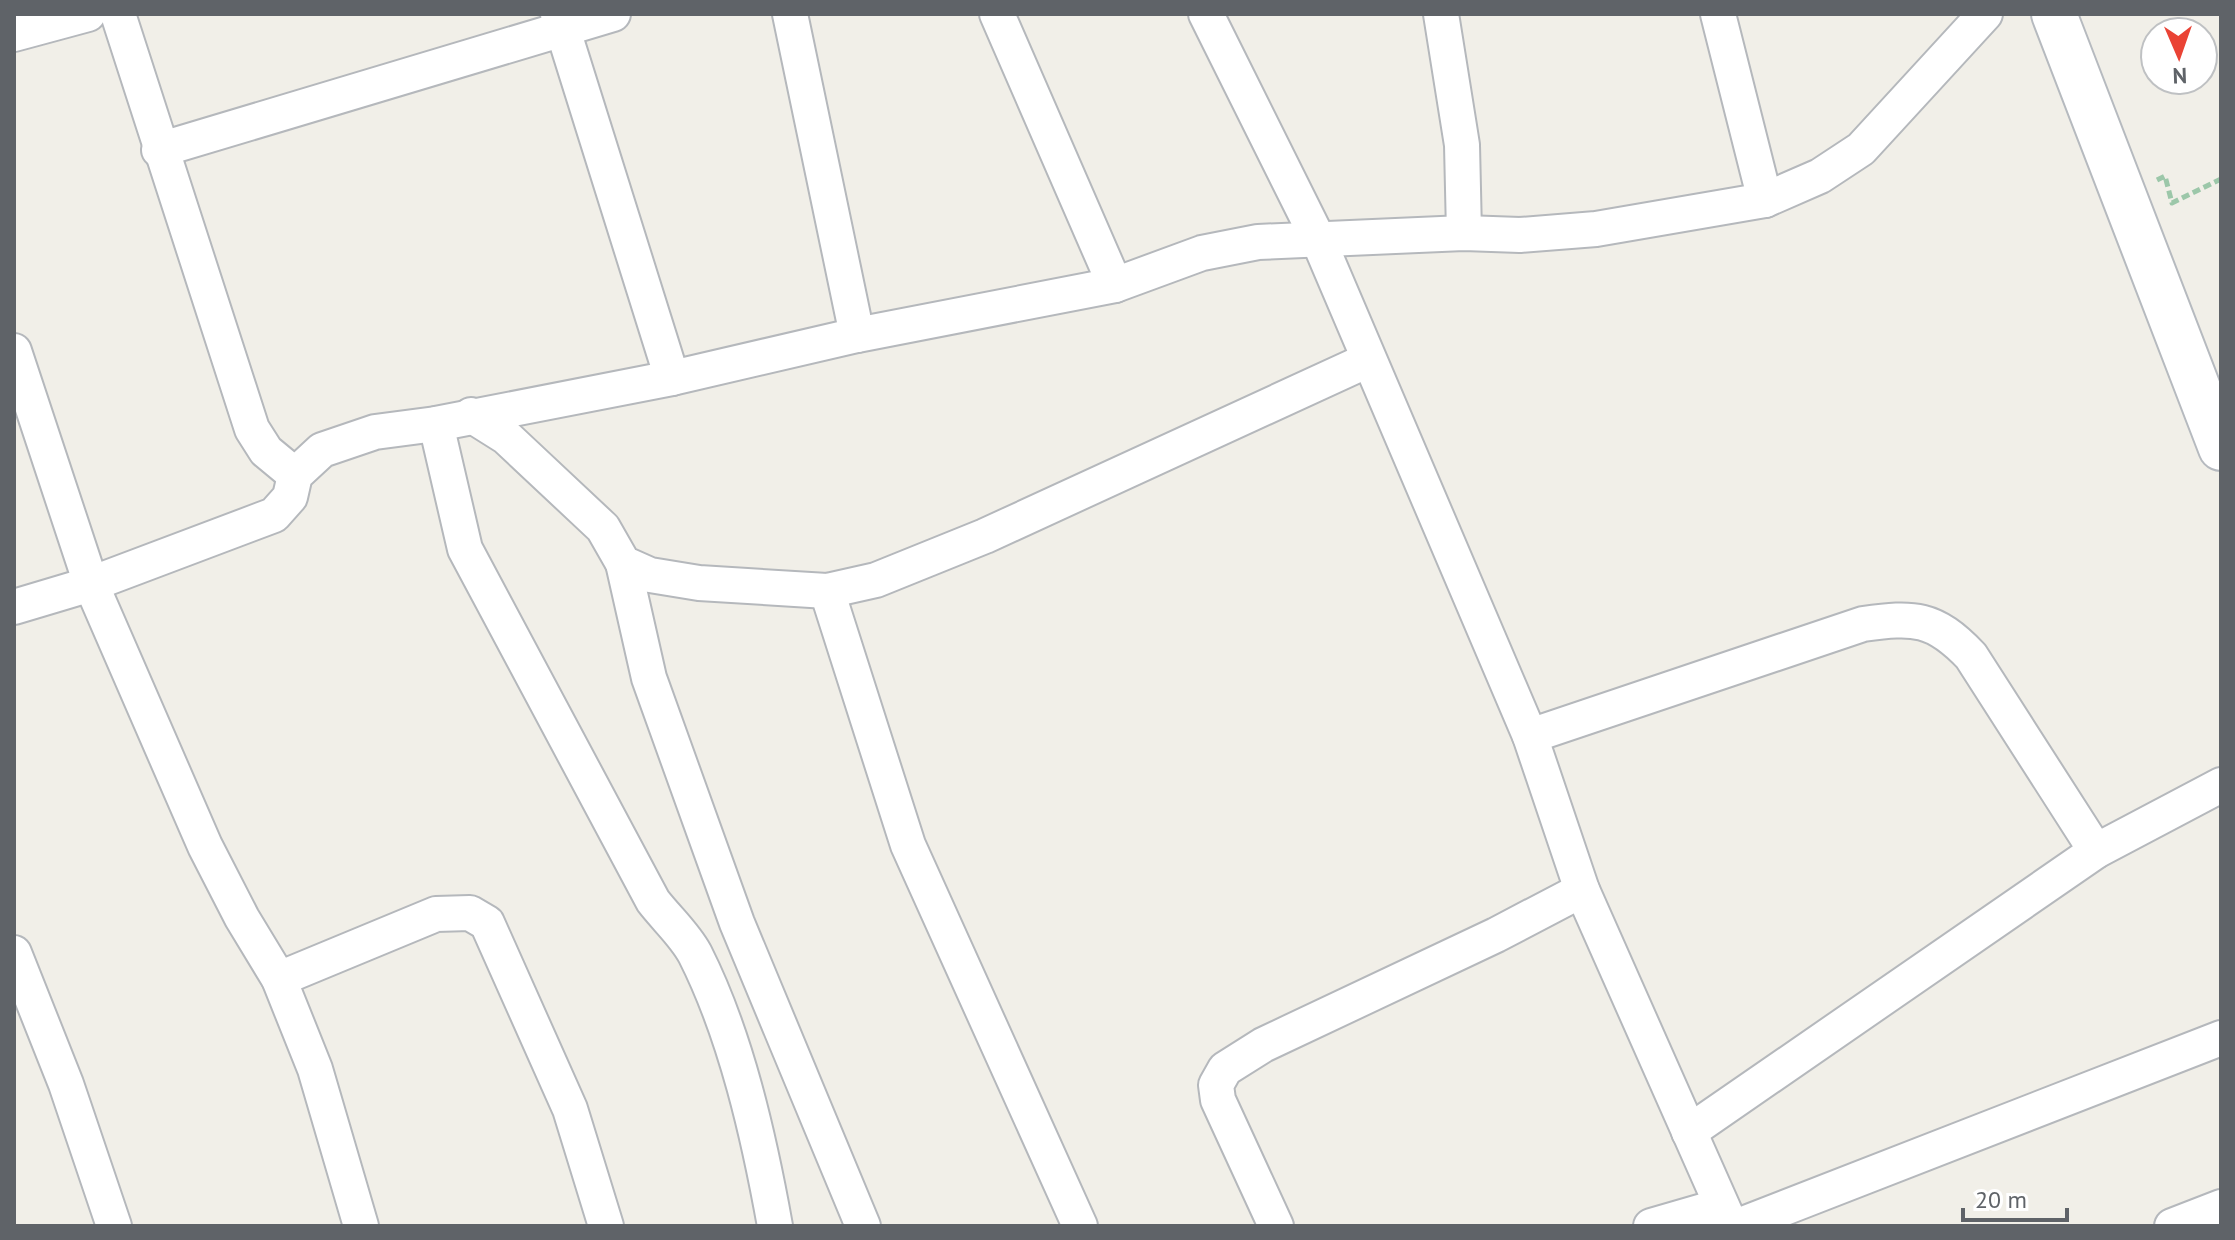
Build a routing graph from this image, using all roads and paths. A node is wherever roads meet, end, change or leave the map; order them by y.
1 (88, 14) edge
2 (118, 14) edge
3 (613, 14) edge
4 (790, 14) edge
5 (997, 14) edge
6 (1206, 14) edge
7 (1441, 14) edge
8 (1718, 14) edge
9 (1985, 14) edge
10 (2054, 14) edge
11 (560, 20) edge
12 (14, 34) edge
13 (159, 150) junction
14 (2221, 179) edge
15 (2123, 193) junction
16 (1765, 200) junction
17 (1464, 233) junction
18 (1318, 239) junction
19 (1115, 285) junction
20 (857, 335) junction
21 (14, 351) edge
22 (1368, 360) junction
23 (672, 378) junction
24 (471, 415) junction
25 (436, 424) junction
26 (2221, 448) edge
27 (295, 475) junction
28 (623, 563) junction
29 (91, 584) junction
30 (827, 591) junction
31 (14, 607) edge
32 (1530, 736) junction
33 (2221, 785) edge
34 (2096, 851) junction
35 (1582, 890) junction
36 (737, 923) junction
37 (693, 952) junction
38 (14, 953) edge
39 (279, 979) junction
40 (2221, 1038) edge
41 (1689, 1132) junction
42 (2221, 1207) edge
43 (1730, 1219) edge
44 (114, 1226) edge
45 (361, 1226) edge
46 (606, 1226) edge
47 (775, 1226) edge
48 (863, 1226) edge
49 (1080, 1226) edge
50 (1276, 1226) edge
51 (1651, 1226) edge
52 (2172, 1226) edge

1 - 12 street
2 - 13 street
3 - 11 street
4 - 20 street
5 - 19 street
6 - 18 street
7 - 17 street
8 - 16 street
9 - 16 street
10 - 15 main road
11 - 13 street
11 - 23 street
13 - 27 street
14 - 15 path
15 - 26 main road
16 - 17 street
17 - 18 street
18 - 19 street
18 - 22 street
19 - 20 street
20 - 23 street
21 - 29 street
22 - 30 street
22 - 32 street
23 - 24 street
24 - 25 street
24 - 28 street
25 - 27 street
25 - 37 street
27 - 29 street
28 - 30 street
28 - 36 street
29 - 31 street
29 - 39 street
30 - 49 street
32 - 34 street
32 - 35 street
33 - 34 street
34 - 41 street
35 - 41 street
35 - 50 street
36 - 37 street
36 - 48 street
37 - 47 street
38 - 44 street
39 - 45 street
39 - 46 street
40 - 43 street
41 - 43 street
42 - 52 street
43 - 51 street

